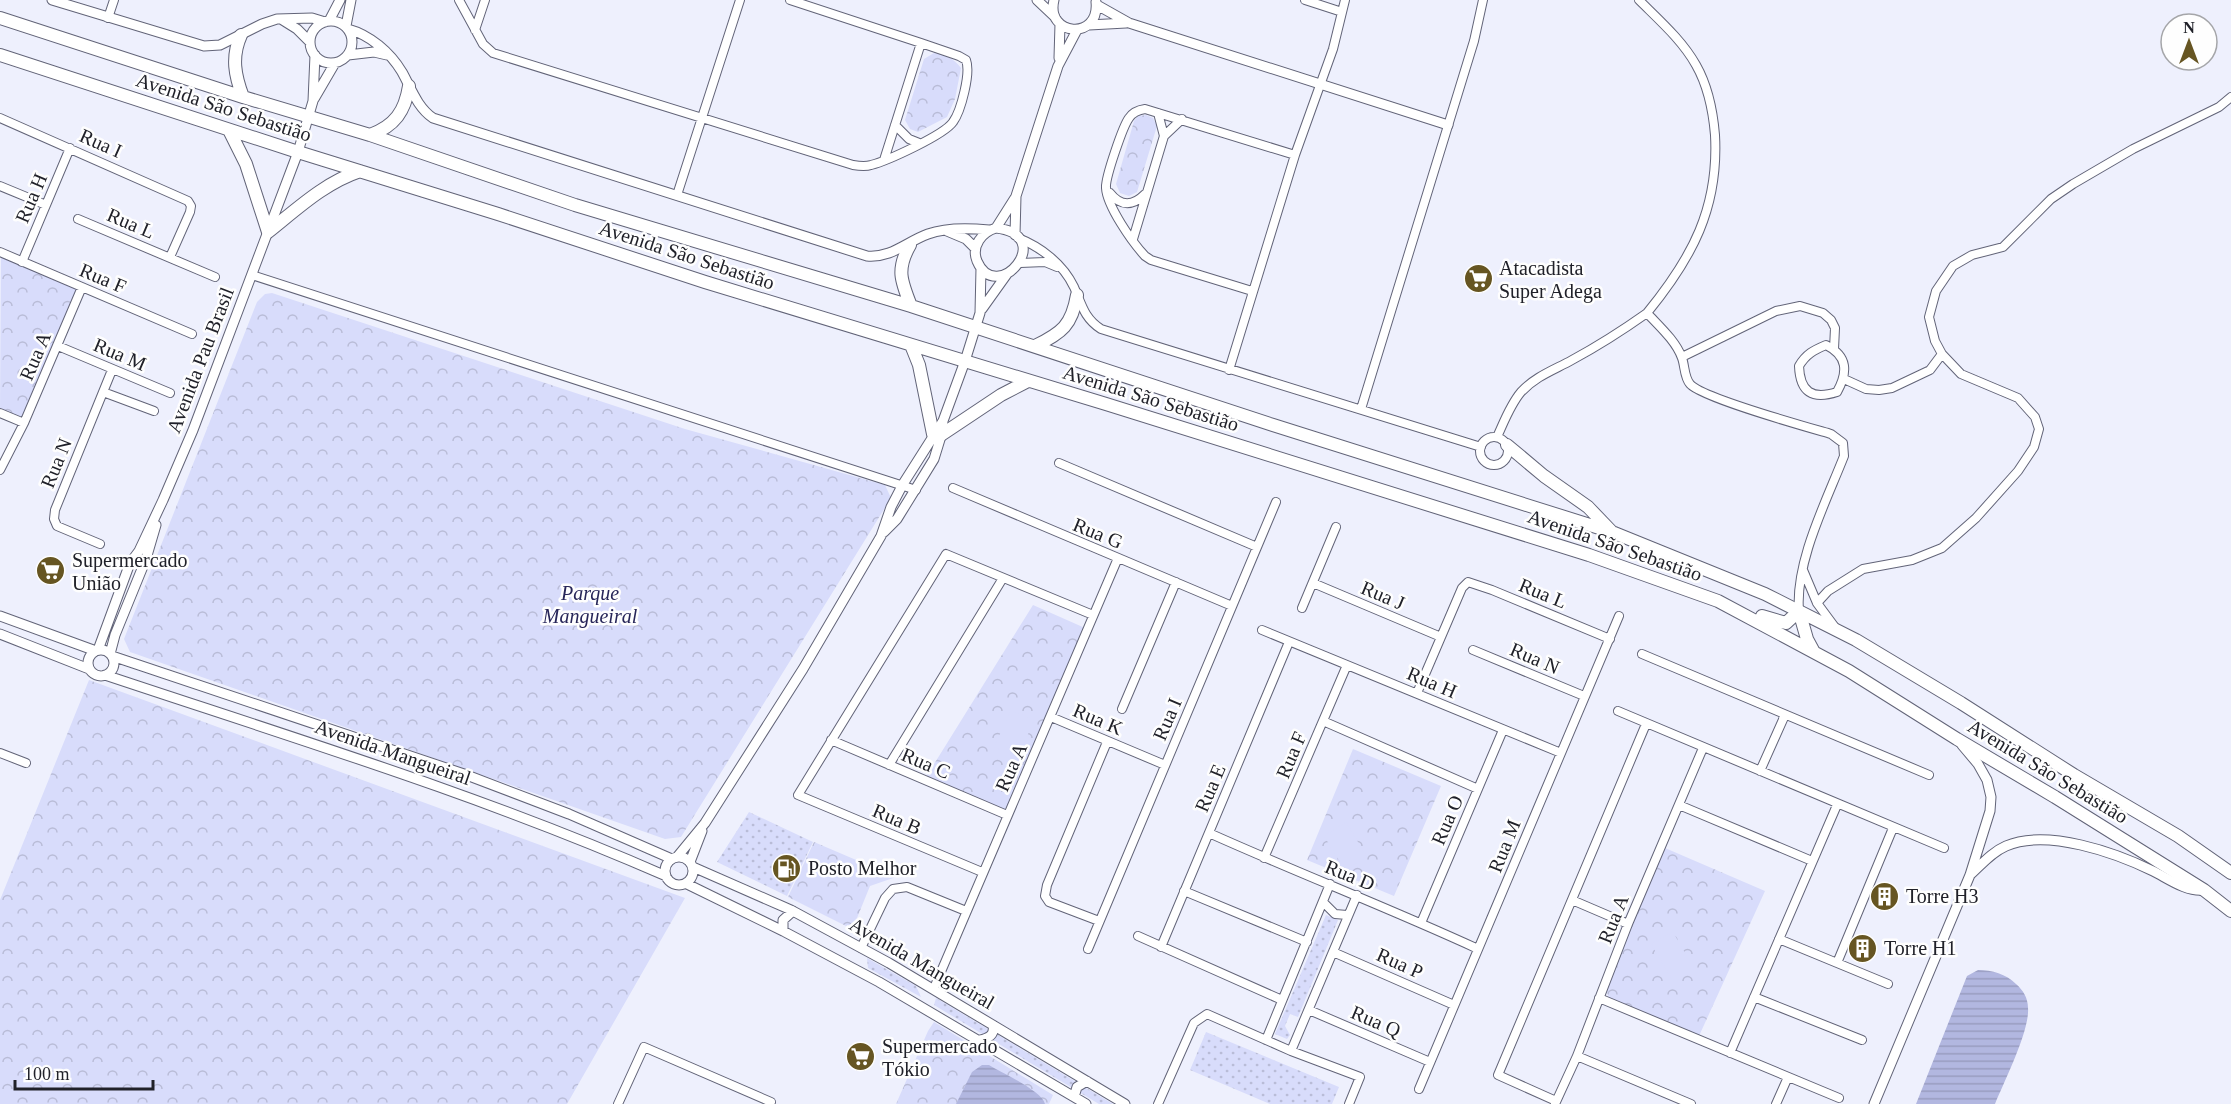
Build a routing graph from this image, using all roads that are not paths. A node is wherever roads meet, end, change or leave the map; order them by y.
1 (52, 0) edge
2 (114, 0) edge
3 (340, 0) edge
4 (351, 0) edge
5 (459, 0) edge
6 (485, 0) edge
7 (740, 0) edge
8 (790, 0) edge
9 (1037, 0) edge
10 (1054, 0) edge
11 (1305, 0) edge
12 (1345, 0) edge
13 (1483, 0) edge
14 (1639, 0) edge
15 (1096, 3) edge
16 (1342, 12) junction
17 (0, 18) edge
18 (108, 18) junction
19 (281, 19) junction
20 (327, 21) junction
21 (1058, 21) junction
22 (1129, 23) junction
23 (1089, 25) junction
24 (347, 28) junction
25 (475, 30) junction
26 (1077, 30) junction
27 (241, 35) junction
28 (310, 42) junction
29 (921, 43) junction
30 (0, 55) edge
31 (348, 55) junction
32 (387, 55) junction
33 (315, 56) junction
34 (335, 63) junction
35 (1058, 66) junction
36 (1320, 84) junction
37 (409, 86) junction
38 (243, 97) junction
39 (2231, 97) edge
40 (313, 101) junction
41 (1158, 112) junction
42 (308, 117) junction
43 (0, 118) edge
44 (702, 118) junction
45 (1182, 119) junction
46 (895, 125) junction
47 (1448, 125) junction
48 (229, 130) junction
49 (370, 135) junction
50 (1164, 136) junction
51 (919, 143) junction
52 (70, 148) junction
53 (298, 152) junction
54 (1295, 155) junction
55 (884, 160) junction
56 (360, 171) junction
57 (0, 186) edge
58 (1106, 188) junction
59 (1147, 191) junction
60 (677, 195) junction
61 (1016, 196) junction
62 (46, 205) junction
63 (78, 219) dead end
64 (992, 229) junction
65 (945, 230) junction
66 (268, 232) junction
67 (1017, 237) junction
68 (1133, 239) junction
69 (910, 245) junction
70 (975, 249) junction
71 (0, 252) edge
72 (170, 257) junction
73 (22, 262) junction
74 (1020, 263) junction
75 (981, 268) junction
76 (1064, 271) junction
77 (252, 274) junction
78 (1008, 274) junction
79 (215, 277) dead end
80 (82, 287) junction
81 (1252, 291) junction
82 (1077, 295) junction
83 (911, 306) junction
84 (980, 311) junction
85 (1647, 314) junction
86 (975, 329) junction
87 (192, 334) dead end
88 (910, 345) junction
89 (58, 346) junction
90 (1035, 346) junction
91 (1834, 349) junction
92 (1942, 354) junction
93 (1682, 357) junction
94 (965, 362) junction
95 (112, 370) junction
96 (1229, 370) junction
97 (1844, 379) junction
98 (1028, 381) junction
99 (103, 392) junction
100 (170, 393) dead end
101 (1361, 409) junction
102 (154, 411) dead end
103 (0, 413) edge
104 (24, 423) junction
105 (937, 435) junction
106 (1497, 437) junction
107 (1507, 445) junction
108 (1480, 447) junction
109 (1059, 463) dead end
110 (0, 470) edge
111 (903, 484) junction
112 (953, 488) dead end
113 (916, 490) junction
114 (163, 500) junction
115 (1276, 502) dead end
116 (1336, 527) dead end
117 (1612, 532) junction
118 (880, 536) junction
119 (100, 544) dead end
120 (1257, 547) junction
121 (1118, 558) junction
122 (1803, 570) junction
123 (1003, 578) junction
124 (1176, 582) junction
125 (1313, 583) junction
126 (1718, 601) junction
127 (1817, 603) junction
128 (1232, 606) junction
129 (1302, 608) dead end
130 (1799, 611) junction
131 (1094, 615) junction
132 (0, 616) edge
133 (1619, 616) dead end
134 (1262, 630) dead end
135 (1836, 630) junction
136 (0, 634) edge
137 (1441, 637) junction
138 (1610, 639) junction
139 (1289, 642) junction
140 (97, 650) junction
141 (1473, 650) dead end
142 (1814, 652) junction
143 (1642, 654) dead end
144 (111, 655) junction
145 (1347, 665) junction
146 (89, 669) junction
147 (105, 675) junction
148 (1417, 693) junction
149 (1584, 696) junction
150 (1122, 709) dead end
151 (1618, 711) dead end
152 (1785, 715) junction
153 (1051, 717) junction
154 (1323, 722) junction
155 (1646, 724) junction
156 (1503, 730) junction
157 (1957, 739) junction
158 (831, 740) junction
159 (1107, 742) junction
160 (1703, 748) junction
161 (0, 753) edge
162 (1561, 753) junction
163 (26, 764) dead end
164 (889, 765) junction
165 (1165, 765) junction
166 (1760, 771) junction
167 (1929, 775) dead end
168 (1479, 789) junction
169 (1679, 805) junction
170 (1837, 805) junction
171 (1007, 815) junction
172 (705, 823) junction
173 (1893, 828) junction
174 (1209, 833) junction
175 (1944, 848) dead end
176 (674, 858) junction
177 (1264, 858) junction
178 (1812, 861) junction
179 (692, 864) junction
180 (982, 872) junction
181 (2231, 873) edge
182 (1971, 875) junction
183 (666, 876) junction
184 (687, 884) junction
185 (1330, 884) junction
186 (2204, 890) junction
187 (1184, 891) junction
188 (1357, 895) junction
189 (1572, 900) junction
190 (1324, 903) junction
191 (793, 911) junction
192 (966, 911) junction
193 (2231, 911) edge
194 (1347, 915) junction
195 (1099, 921) junction
196 (1421, 923) junction
197 (1628, 924) junction
198 (783, 931) junction
199 (1138, 936) dead end
200 (1779, 939) junction
201 (1307, 942) junction
202 (1161, 947) junction
203 (861, 948) junction
204 (1478, 948) junction
205 (1088, 949) dead end
206 (1333, 952) junction
207 (1837, 963) junction
208 (1888, 984) dead end
209 (934, 988) junction
210 (1754, 997) junction
211 (1599, 998) junction
212 (1282, 1000) junction
213 (1454, 1005) junction
214 (1309, 1010) junction
215 (993, 1025) junction
216 (980, 1040) junction
217 (1266, 1040) junction
218 (1862, 1040) dead end
219 (1291, 1051) junction
220 (1730, 1053) junction
221 (1577, 1056) junction
222 (1430, 1062) junction
223 (1788, 1077) junction
224 (1087, 1081) junction
225 (1419, 1089) dead end
226 (1074, 1097) junction
227 (1839, 1098) dead end
228 (771, 1102) dead end
229 (1555, 1102) edge
230 (618, 1104) edge
231 (1086, 1104) edge
232 (1125, 1104) edge
233 (1158, 1104) edge
234 (1349, 1104) edge
235 (1690, 1104) edge
236 (1776, 1104) edge
237 (1874, 1104) edge

1 - 18 street
2 - 18 street
3 - 20 street
4 - 24 street
5 - 25 street
6 - 25 street
7 - 44 street
8 - 29 street
9 - 21 street
10 - 21 street
11 - 16 street
12 - 16 street
13 - 47 street
14 - 85 street
15 - 22 street
15 - 23 street
16 - 36 street
17 - 38 main road, Avenida São Sebastião
18 - 27 street
19 - 20 street
19 - 27 street
19 - 28 street
20 - 24 street
20 - 28 street
21 - 26 street
21 - 35 street
22 - 23 street
22 - 36 street
23 - 26 street
24 - 31 street
24 - 32 street
25 - 44 street
26 - 35 street
27 - 38 main road
28 - 33 street
29 - 46 street
29 - 51 street
30 - 48 main road, Avenida São Sebastião
31 - 32 street
31 - 34 street
32 - 37 street
33 - 34 street
33 - 40 street
34 - 40 street
35 - 61 street
36 - 47 street
36 - 54 street
37 - 49 main road
37 - 60 street
38 - 42 main road, Avenida São Sebastião
39 - 92 street
40 - 42 street
41 - 45 street
41 - 50 street
41 - 58 street
42 - 49 main road, Avenida São Sebastião
42 - 53 street, Avenida Pau Brasil
43 - 52 street, Rua I
44 - 55 street
44 - 60 street
45 - 50 street
45 - 54 street
46 - 51 street
46 - 55 street
47 - 101 street
48 - 53 main road, Avenida São Sebastião
48 - 66 main road
49 - 83 main road, Avenida São Sebastião
50 - 59 street
51 - 55 street
52 - 62 street, Rua H
52 - 72 street, Rua I
53 - 56 main road, Avenida São Sebastião
53 - 66 street, Avenida Pau Brasil
54 - 81 street
56 - 66 main road
56 - 88 main road, Avenida São Sebastião
57 - 62 street
58 - 59 street
58 - 68 street
59 - 68 street
60 - 69 street
61 - 64 street
61 - 67 street
62 - 73 street, Rua H
63 - 72 street, Rua L
64 - 65 street
64 - 67 street
64 - 70 street
65 - 69 street
65 - 70 street
66 - 77 street, Avenida Pau Brasil
67 - 74 street
67 - 76 street
68 - 81 street
69 - 83 main road
70 - 75 street
71 - 73 street, Rua F
72 - 79 street, Rua L
73 - 80 street, Rua F
74 - 76 street
74 - 78 street
75 - 78 street
75 - 84 street
76 - 82 street
77 - 111 street
77 - 114 street, Avenida Pau Brasil
78 - 84 street
80 - 87 street, Rua F
80 - 89 street, Rua A
81 - 96 street
82 - 90 main road
82 - 96 street
83 - 86 main road, Avenida São Sebastião
84 - 86 street
85 - 93 street
85 - 106 street
86 - 90 main road, Avenida São Sebastião
86 - 94 street
88 - 94 main road, Avenida São Sebastião
88 - 105 main road
89 - 95 street, Rua M
89 - 104 street, Rua A
90 - 117 main road, Avenida São Sebastião
91 - 93 street
91 - 97 street
91 - 97 street
92 - 97 street
92 - 127 street
93 - 122 street
94 - 98 main road, Avenida São Sebastião
94 - 105 street
95 - 99 street, Rua N
95 - 100 street, Rua M
96 - 101 street
98 - 105 main road
98 - 126 main road, Avenida São Sebastião
99 - 102 street
99 - 119 street, Rua N
101 - 108 street
103 - 104 street
104 - 110 street, Rua A
105 - 111 street
105 - 113 street
106 - 107 street
106 - 108 street
107 - 108 street
107 - 117 main road
109 - 120 street
111 - 113 street
111 - 118 street
112 - 121 street, Rua G
113 - 118 street
114 - 140 street
114 - 144 street
115 - 120 street, Rua I
116 - 125 street
117 - 130 main road, Avenida São Sebastião
118 - 172 street
120 - 128 street, Rua I
121 - 124 street, Rua G
121 - 131 street, Rua A
122 - 127 street
122 - 130 street
123 - 131 street
123 - 158 street
123 - 164 street
124 - 128 street, Rua G
124 - 150 street
125 - 129 street
125 - 137 street, Rua J
126 - 130 main road
126 - 142 main road, Avenida São Sebastião
127 - 135 street
128 - 165 street, Rua I
130 - 135 main road, Avenida São Sebastião
130 - 142 main road
131 - 153 street, Rua A
132 - 140 street, Avenida Mangueiral
133 - 138 street, Rua M
134 - 139 street, Rua H
135 - 181 main road, Avenida São Sebastião
136 - 146 street, Avenida Mangueiral
137 - 138 street, Rua L
137 - 148 street
138 - 149 street, Rua M
139 - 145 street, Rua H
139 - 174 street, Rua E
140 - 144 street, Avenida Mangueiral
140 - 146 street
141 - 149 street, Rua N
142 - 157 main road, Avenida São Sebastião
143 - 152 street
144 - 147 street
144 - 176 street, Avenida Mangueiral
145 - 148 street, Rua H
145 - 154 street, Rua F
146 - 147 street, Avenida Mangueiral
147 - 183 street, Avenida Mangueiral
148 - 156 street, Rua H
149 - 162 street, Rua M
151 - 155 street
152 - 166 street
152 - 167 street
153 - 159 street, Rua K
153 - 171 street, Rua A
154 - 168 street
154 - 177 street, Rua F
155 - 160 street
155 - 189 street
156 - 162 street, Rua H
156 - 168 street, Rua O
157 - 182 street
157 - 186 main road, Avenida São Sebastião
158 - 164 street, Rua C
158 - 180 street, Rua B
159 - 165 street, Rua K
159 - 195 street
160 - 166 street
160 - 169 street, Rua A
161 - 163 street
162 - 204 street, Rua M
164 - 171 street, Rua C
165 - 195 street, Rua I
166 - 170 street
168 - 196 street, Rua O
169 - 178 street
169 - 197 street, Rua A
170 - 173 street
170 - 178 street
171 - 180 street, Rua A
172 - 176 street
172 - 179 street
173 - 175 street
173 - 207 street
174 - 177 street, Rua D
174 - 187 street, Rua E
176 - 179 street
176 - 183 street
177 - 185 street, Rua D
178 - 200 street
179 - 184 street
179 - 191 street, Avenida Mangueiral
180 - 192 street, Rua A
182 - 186 street
182 - 237 street
183 - 184 street
184 - 198 street, Avenida Mangueiral
185 - 188 street, Rua D
185 - 190 street
186 - 193 main road, Avenida São Sebastião
187 - 201 street
187 - 202 street, Rua E
188 - 194 street
188 - 196 street, Rua D
189 - 197 street
189 - 229 street
190 - 194 street
190 - 201 street
191 - 198 street
191 - 203 street, Avenida Mangueiral
192 - 203 street
192 - 209 street, Rua A
194 - 206 street
195 - 205 street, Rua I
196 - 204 street, Rua D
197 - 211 street, Rua A
198 - 216 street, Avenida Mangueiral
199 - 202 street
200 - 207 street
200 - 210 street
201 - 212 street
202 - 212 street
203 - 209 street, Avenida Mangueiral
204 - 213 street, Rua M
206 - 213 street, Rua P
206 - 214 street
207 - 208 street
209 - 215 street, Avenida Mangueiral
210 - 218 street
210 - 220 street
211 - 220 street
211 - 221 street, Rua A
212 - 217 street
213 - 222 street, Rua M
214 - 219 street
214 - 222 street, Rua Q
215 - 216 street
215 - 224 street, Avenida Mangueiral
216 - 226 street, Avenida Mangueiral
217 - 219 street
217 - 233 street
219 - 234 street
220 - 223 street
221 - 229 street, Rua A
221 - 235 street
222 - 225 street, Rua M
223 - 227 street
223 - 236 street
224 - 226 street
224 - 232 street, Avenida Mangueiral
226 - 231 street, Avenida Mangueiral
228 - 230 street

